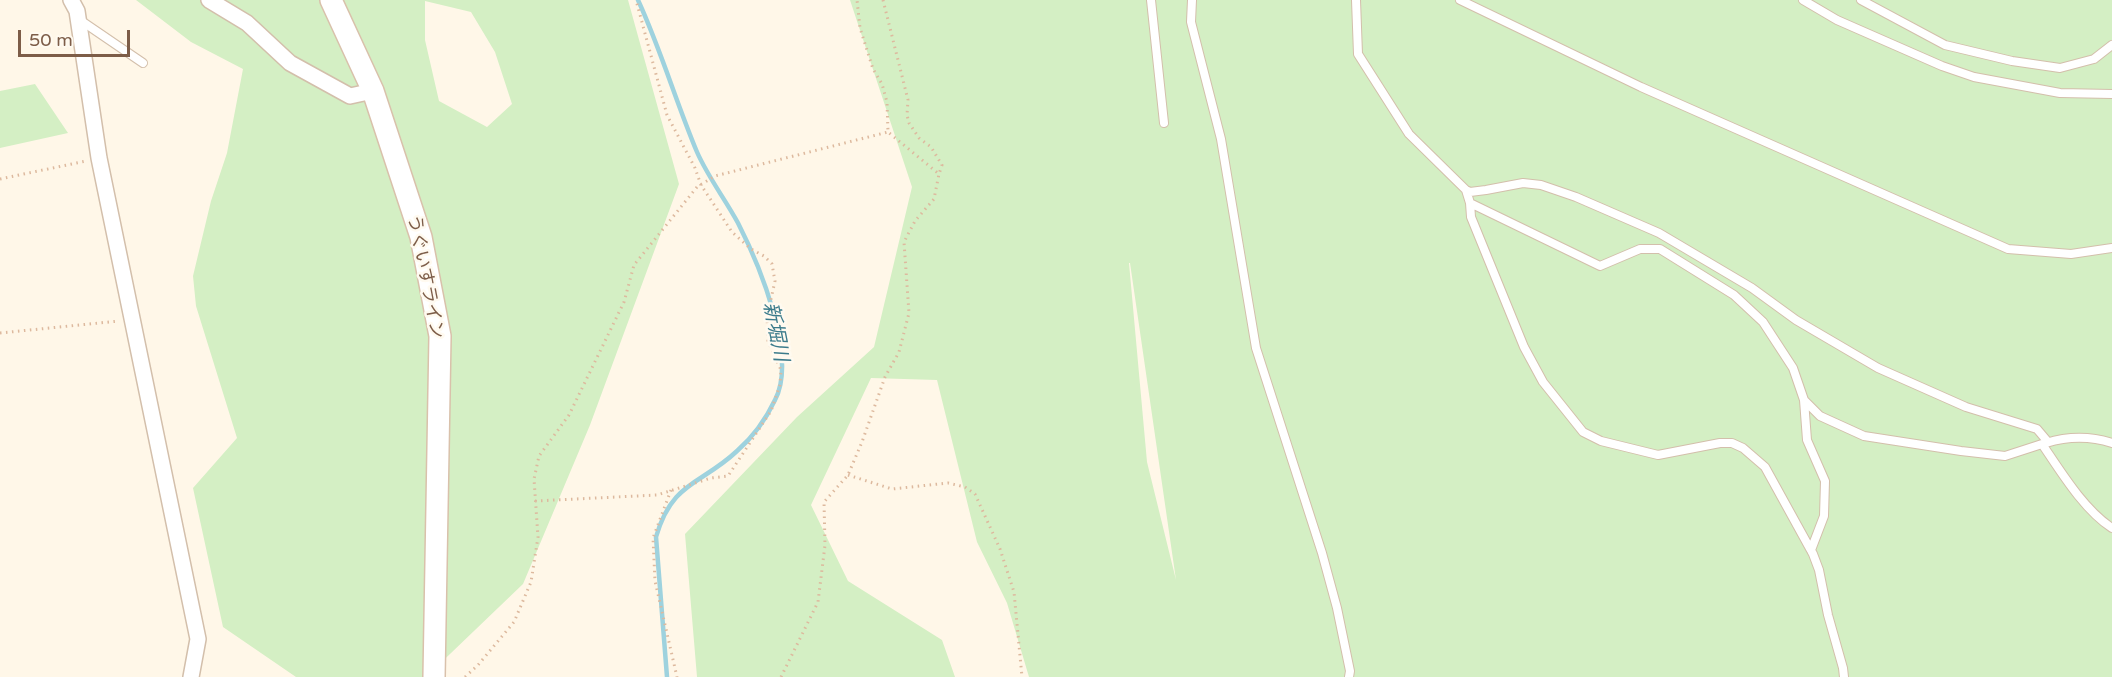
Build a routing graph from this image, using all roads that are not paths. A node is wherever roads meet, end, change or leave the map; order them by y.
1 (209, 0) edge
2 (331, 0) edge
3 (1151, 0) edge
4 (1192, 0) edge
5 (1356, 0) edge
6 (1460, 0) edge
7 (1803, 0) edge
8 (1861, 0) edge
9 (78, 7) edge
10 (2112, 45) edge
11 (143, 63) dead end
12 (373, 91) junction
13 (2112, 94) edge
14 (1164, 123) dead end
15 (1466, 190) junction
16 (1470, 203) junction
17 (2112, 248) edge
18 (1804, 400) junction
19 (2045, 443) junction
20 (2112, 443) edge
21 (2112, 528) edge
22 (1811, 550) junction
23 (191, 677) edge
24 (434, 677) edge
25 (1349, 677) edge
26 (1844, 677) edge

1 - 12 street
2 - 12 street, うぐいすライン
3 - 14 lane
4 - 25 lane
5 - 15 lane
6 - 17 lane
7 - 13 lane
8 - 10 lane
9 - 11 lane
9 - 23 street
12 - 24 street, うぐいすライン
15 - 16 lane
15 - 19 lane
16 - 18 lane
16 - 22 lane
18 - 19 lane
18 - 22 lane
19 - 20 lane
19 - 21 lane
22 - 26 lane

